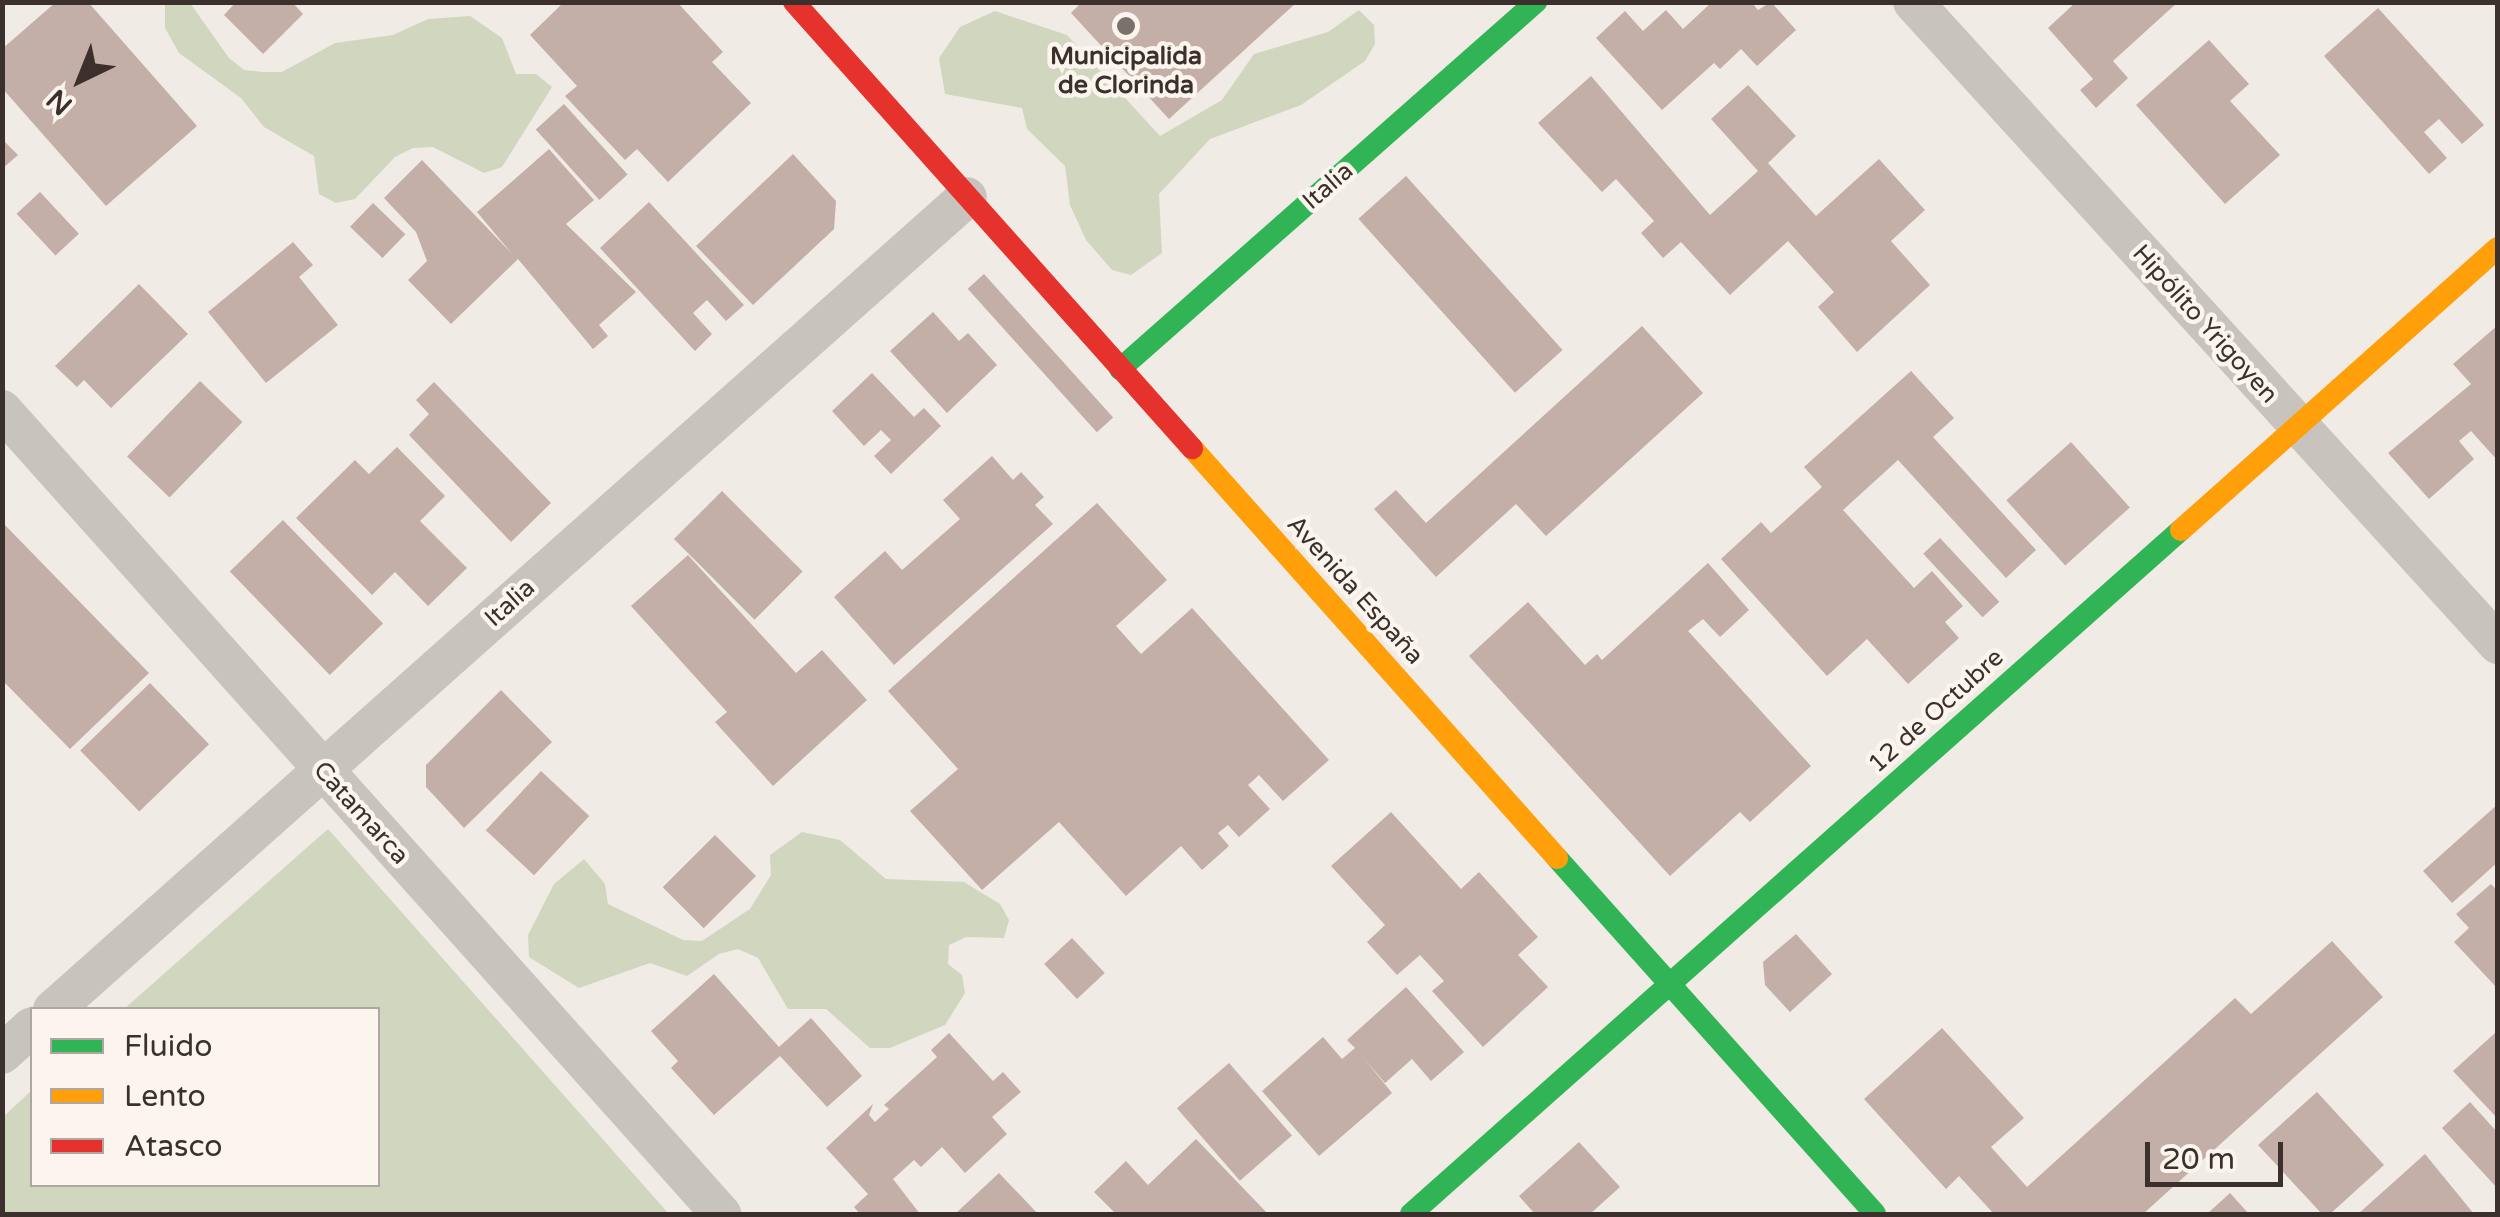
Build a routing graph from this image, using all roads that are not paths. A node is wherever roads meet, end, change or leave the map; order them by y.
1 (794, 2) edge
2 (1536, 2) edge
3 (1913, 2) edge
4 (967, 197) junction
5 (2498, 248) edge
6 (1120, 369) junction
7 (2, 410) edge
8 (2298, 426) junction
9 (2498, 644) edge
10 (322, 770) junction
11 (1670, 984) junction
12 (55, 1007) edge
13 (30, 1030) edge
14 (2, 1054) edge
15 (721, 1214) edge
16 (1411, 1214) edge
17 (1875, 1214) edge

1 - 4 street, Avenida España
2 - 6 street, Italia
3 - 8 street, Hipólito Yrigoyen
4 - 6 street, Avenida España
4 - 10 street, Italia
5 - 8 street, 12 de Octubre
6 - 11 street, Avenida España
7 - 10 street, Catamarca
8 - 9 street, Hipólito Yrigoyen
8 - 11 street, 12 de Octubre
10 - 12 street, Italia
10 - 15 street, Catamarca
11 - 16 street, 12 de Octubre
11 - 17 street, Avenida España
13 - 14 street

